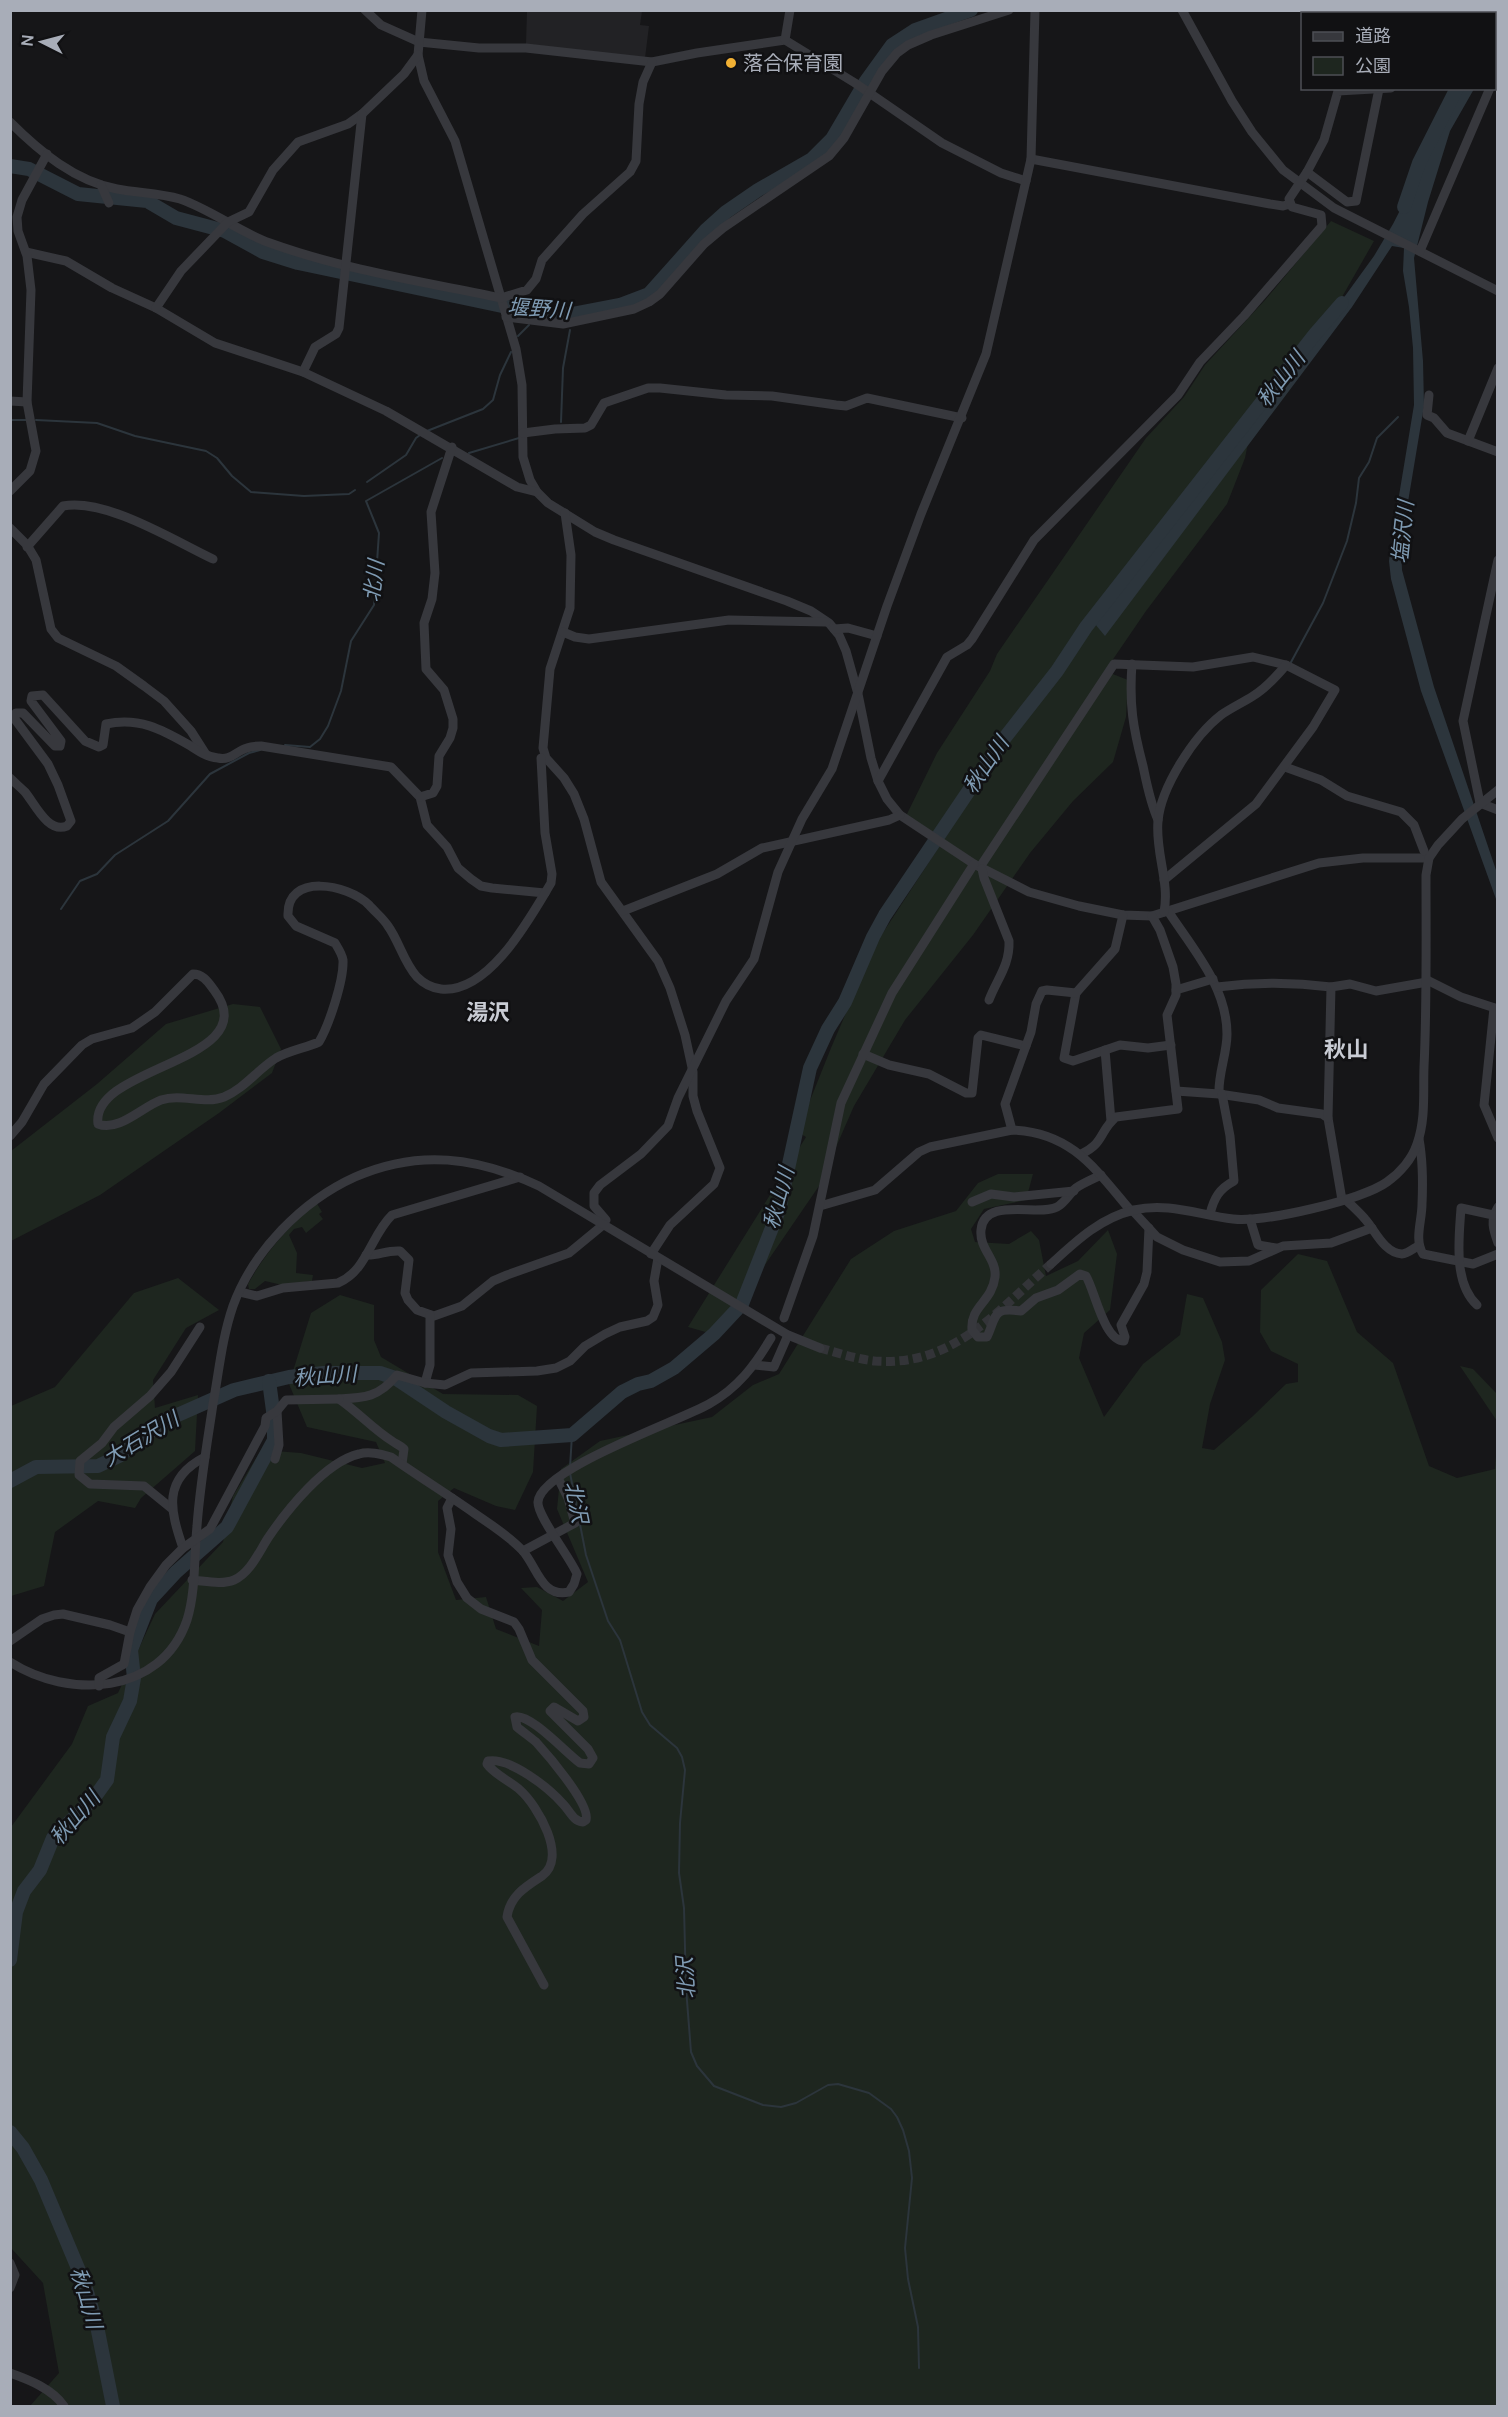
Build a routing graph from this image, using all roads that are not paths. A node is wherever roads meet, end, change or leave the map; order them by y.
1 (365, 10) edge
2 (422, 10) edge
3 (790, 10) edge
4 (1010, 10) edge
5 (1035, 10) edge
6 (1182, 10) edge
7 (785, 40) junction
8 (419, 42) junction
9 (418, 55) junction
10 (652, 62) junction
11 (1338, 90) edge
12 (1379, 90) edge
13 (1489, 90) edge
14 (869, 93) junction
15 (362, 114) junction
16 (10, 123) edge
17 (47, 154) junction
18 (1031, 159) junction
19 (1307, 172) junction
20 (1026, 181) junction
21 (1300, 184) junction
22 (101, 185) junction
23 (109, 203) dead end
24 (1290, 204) junction
25 (228, 222) junction
26 (15, 233) edge
27 (1419, 250) junction
28 (26, 252) junction
29 (344, 265) junction
30 (1497, 291) edge
31 (501, 300) junction
32 (156, 308) junction
33 (506, 315) junction
34 (1497, 368) edge
35 (303, 372) junction
36 (1429, 395) dead end
37 (10, 401) edge
38 (27, 402) junction
39 (962, 418) junction
40 (523, 433) junction
41 (1468, 441) junction
42 (452, 447) junction
43 (1497, 452) edge
44 (10, 491) edge
45 (537, 492) junction
46 (565, 513) junction
47 (10, 528) edge
48 (27, 547) junction
49 (213, 559) dead end
50 (1497, 560) edge
51 (831, 626) junction
52 (563, 633) junction
53 (877, 636) junction
54 (1132, 664) junction
55 (1286, 665) junction
56 (858, 694) junction
57 (206, 755) junction
58 (541, 759) dead end
59 (1285, 767) junction
60 (10, 778) edge
61 (878, 781) junction
62 (1497, 790) edge
63 (420, 797) junction
64 (1478, 805) junction
65 (1497, 810) edge
66 (900, 815) junction
67 (1158, 820) junction
68 (794, 841) junction
69 (1426, 854) junction
70 (1407, 858) junction
71 (979, 867) junction
72 (1164, 880) junction
73 (545, 893) junction
74 (1426, 894) junction
75 (623, 911) junction
76 (1166, 912) junction
77 (1123, 915) junction
78 (1152, 916) junction
79 (1427, 981) junction
80 (1215, 983) junction
81 (1331, 987) junction
82 (1176, 990) junction
83 (1076, 993) junction
84 (989, 1000) dead end
85 (1496, 1008) edge
86 (1171, 1045) junction
87 (1026, 1046) junction
88 (1105, 1050) junction
89 (863, 1054) junction
90 (693, 1072) junction
91 (1176, 1091) junction
92 (1220, 1094) junction
93 (1328, 1118) junction
94 (1111, 1121) junction
95 (1012, 1130) junction
96 (10, 1136) edge
97 (1497, 1138) edge
98 (1419, 1139) junction
99 (1081, 1154) junction
100 (1101, 1175) junction
101 (520, 1177) junction
102 (1074, 1191) junction
103 (1343, 1200) junction
104 (972, 1202) dead end
105 (820, 1206) junction
106 (1132, 1211) junction
107 (1495, 1211) edge
108 (1210, 1214) junction
109 (1250, 1219) junction
110 (603, 1225) junction
111 (1149, 1228) junction
112 (1372, 1228) junction
113 (1497, 1243) edge
114 (1418, 1246) junction
115 (1276, 1248) junction
116 (1497, 1254) edge
117 (366, 1255) junction
118 (654, 1256) junction
119 (1458, 1260) junction
120 (1051, 1264) tunnel mouth
121 (240, 1292) junction
122 (1477, 1305) dead end
123 (430, 1315) junction
124 (784, 1318) dead end
125 (200, 1327) dead end
126 (788, 1335) junction
127 (771, 1338) dead end
128 (820, 1348) tunnel mouth
129 (755, 1365) junction
130 (425, 1383) junction
131 (339, 1399) junction
132 (276, 1411) junction
133 (205, 1457) junction
134 (275, 1459) dead end
135 (402, 1464) junction
136 (562, 1476) junction
137 (452, 1498) junction
138 (171, 1508) junction
139 (553, 1534) junction
140 (183, 1548) junction
141 (523, 1551) junction
142 (193, 1578) junction
143 (130, 1632) junction
144 (10, 1641) edge
145 (10, 1662) edge
146 (99, 1686) junction
147 (544, 1985) dead end
148 (10, 2263) edge
149 (10, 2288) edge
150 (10, 2373) edge
151 (64, 2406) edge

1 - 8 street
2 - 8 street
3 - 7 street
4 - 14 street
5 - 18 street
6 - 21 street
7 - 10 street
7 - 14 street
8 - 9 street
8 - 10 street
9 - 15 street
9 - 31 street
10 - 31 street
11 - 19 street
12 - 19 street
13 - 27 street
14 - 20 street
14 - 33 street
15 - 25 street
15 - 29 street
16 - 17 street
17 - 22 street
17 - 26 street
18 - 20 street
18 - 24 street
19 - 21 street
20 - 39 street
21 - 24 street
21 - 27 street
22 - 23 street
22 - 25 street
24 - 61 street
25 - 29 street
25 - 32 street
26 - 28 street
27 - 30 street
28 - 32 street
28 - 38 street
29 - 31 street
29 - 35 street
31 - 33 street
32 - 35 street
33 - 40 street
34 - 41 street
35 - 42 street
36 - 41 street
37 - 38 street
38 - 44 street
39 - 40 street
39 - 53 street
40 - 45 street
41 - 43 street
42 - 45 street
42 - 63 street
45 - 46 street
46 - 51 street
46 - 52 street
47 - 48 street
48 - 49 street
48 - 57 street
50 - 64 street
51 - 52 street
51 - 53 street
51 - 56 street
52 - 75 street
53 - 56 street
54 - 55 street
54 - 67 street
54 - 71 street
55 - 59 street
55 - 67 street
56 - 61 street
56 - 68 street
57 - 60 street
57 - 63 street
58 - 73 street
59 - 69 street
59 - 72 street
61 - 66 street
62 - 64 street
63 - 73 street
64 - 65 street
64 - 69 street
66 - 68 street
66 - 71 street
67 - 72 street
68 - 75 street
68 - 90 street
69 - 70 street
69 - 74 street
70 - 74 street
70 - 76 street
71 - 77 street
71 - 84 street
71 - 89 street
72 - 76 street
73 - 96 street
74 - 79 street
75 - 90 street
76 - 78 street
76 - 80 street
77 - 78 street
77 - 83 street
78 - 82 street
79 - 81 street
79 - 85 street
79 - 98 street
80 - 81 street
80 - 82 street
80 - 92 street
81 - 93 street
82 - 86 street
83 - 87 street
83 - 88 street
85 - 97 street
86 - 88 street
86 - 91 street
87 - 89 street
87 - 95 street
88 - 94 street
89 - 105 street
90 - 110 street
90 - 118 street
91 - 92 street
91 - 94 street
92 - 93 street
92 - 108 street
93 - 103 street
94 - 99 street
95 - 99 street
95 - 105 street
98 - 103 street
98 - 114 street
99 - 100 street
100 - 102 street
100 - 106 street
101 - 110 street
101 - 117 street
101 - 121 street
102 - 104 street
102 - 111 street
103 - 109 street
103 - 112 street
105 - 124 street
106 - 108 street
106 - 111 street
106 - 120 street
107 - 113 street
107 - 119 street
108 - 109 street
109 - 115 street
110 - 118 street
110 - 123 street
111 - 115 street
112 - 114 street
112 - 115 street
114 - 119 street
116 - 119 street
117 - 121 street
117 - 123 street
118 - 126 street
118 - 130 street
119 - 122 street
121 - 133 street
123 - 130 street
125 - 138 street
126 - 128 street
126 - 129 street
127 - 129 street
129 - 136 street
130 - 131 street
131 - 132 street
131 - 135 street
132 - 134 street
132 - 140 street
133 - 138 street
133 - 142 street
135 - 137 street
135 - 142 street
136 - 139 street
136 - 139 street
137 - 141 street
137 - 147 street
138 - 140 street
139 - 141 street
139 - 141 street
140 - 143 street
142 - 146 street
143 - 144 street
143 - 146 street
145 - 146 street
148 - 149 street
150 - 151 street

